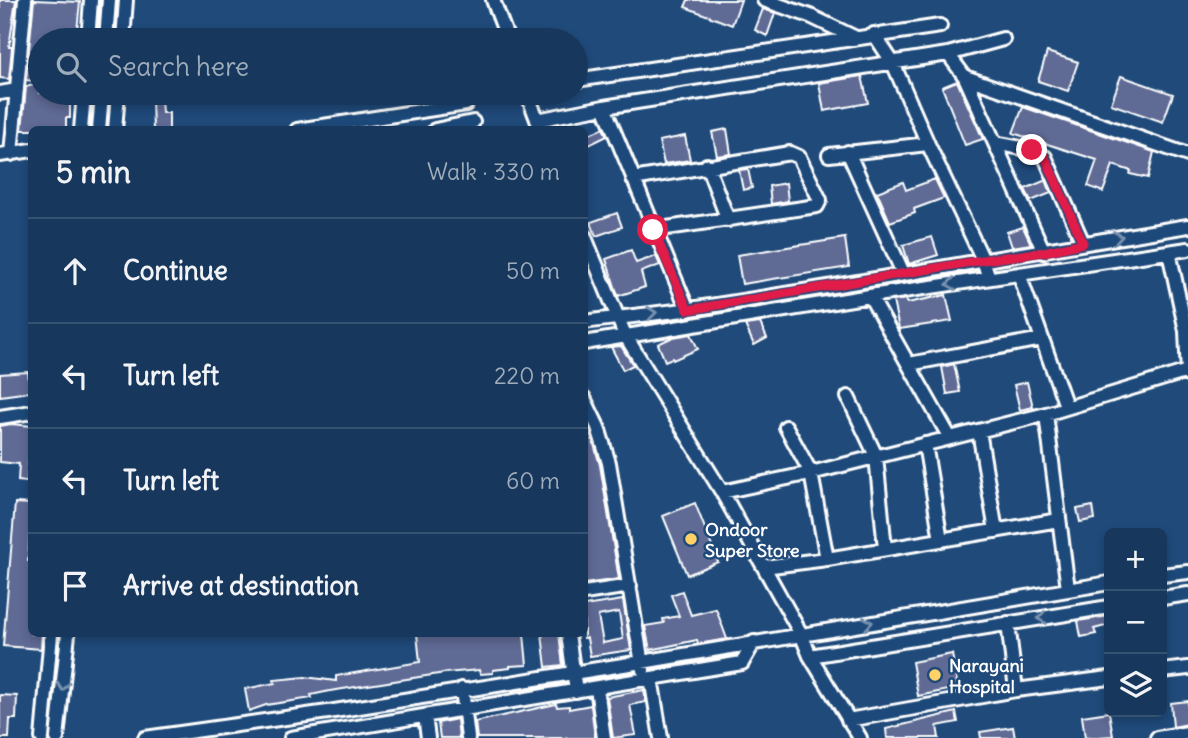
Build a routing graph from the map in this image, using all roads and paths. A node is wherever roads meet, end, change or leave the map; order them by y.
1 (25, 0) edge
2 (91, 0) edge
3 (109, 0) edge
4 (127, 0) edge
5 (493, 0) edge
6 (764, 0) edge
7 (940, 26) dead end
8 (89, 28) edge
9 (107, 28) edge
10 (124, 28) edge
11 (504, 28) edge
12 (874, 34) junction
13 (854, 37) junction
14 (1003, 40) dead end
15 (948, 54) junction
16 (893, 63) junction
17 (965, 77) junction
18 (588, 78) edge
19 (17, 90) junction
20 (0, 93) edge
21 (83, 105) edge
22 (101, 105) edge
23 (117, 105) edge
24 (460, 105) edge
25 (532, 105) edge
26 (604, 107) junction
27 (473, 122) dead end
28 (539, 125) edge
29 (81, 126) edge
30 (99, 126) edge
31 (115, 126) edge
32 (323, 126) edge
33 (454, 126) edge
34 (995, 143) junction
35 (928, 144) junction
36 (28, 151) edge
37 (848, 152) junction
38 (5, 155) edge
39 (829, 155) dead end
40 (1188, 155) edge
41 (707, 165) junction
42 (633, 179) junction
43 (728, 219) junction
44 (1188, 226) edge
45 (653, 230) junction
46 (588, 243) edge
47 (1083, 243) junction
48 (1188, 249) edge
49 (1044, 252) junction
50 (1169, 252) junction
51 (983, 260) junction
52 (903, 273) junction
53 (1019, 274) junction
54 (989, 278) junction
55 (870, 296) junction
56 (688, 310) junction
57 (619, 317) junction
58 (588, 321) edge
59 (1187, 331) edge
60 (625, 335) junction
61 (1042, 339) junction
62 (588, 342) edge
63 (909, 363) junction
64 (1188, 373) edge
65 (848, 397) dead end
66 (1066, 407) junction
67 (588, 412) edge
68 (28, 413) edge
69 (1046, 414) junction
70 (0, 417) edge
71 (786, 426) dead end
72 (979, 431) junction
73 (950, 438) junction
74 (925, 444) junction
75 (876, 456) junction
76 (811, 473) junction
77 (723, 492) junction
78 (1059, 520) junction
79 (996, 531) junction
80 (941, 540) junction
81 (885, 549) junction
82 (827, 559) junction
83 (764, 566) junction
84 (1188, 572) edge
85 (1167, 574) edge
86 (1104, 584) edge
87 (630, 586) junction
88 (1068, 589) junction
89 (588, 592) edge
90 (1188, 594) edge
91 (1167, 597) edge
92 (1104, 608) edge
93 (1008, 623) junction
94 (801, 634) junction
95 (51, 637) edge
96 (68, 637) edge
97 (568, 637) edge
98 (754, 642) junction
99 (810, 656) junction
100 (642, 662) junction
101 (1188, 668) edge
102 (1167, 670) edge
103 (573, 672) junction
104 (648, 679) junction
105 (1104, 679) edge
106 (597, 688) junction
107 (462, 689) junction
108 (1016, 690) junction
109 (576, 691) junction
110 (465, 710) junction
111 (425, 716) junction
112 (848, 720) junction
113 (1188, 733) edge
114 (42, 738) edge
115 (57, 738) edge
116 (145, 738) edge
117 (291, 738) edge
118 (428, 738) edge
119 (468, 738) edge
120 (604, 738) edge
121 (661, 738) edge
122 (860, 738) edge
123 (1157, 738) edge

1 - 19 street
2 - 8 street
3 - 9 street
4 - 10 street
5 - 11 street
6 - 13 street
7 - 12 street
12 - 13 street
12 - 16 street
13 - 18 street
14 - 15 street
15 - 16 street
15 - 17 street
16 - 26 street
16 - 35 street
17 - 34 street
17 - 40 street
19 - 20 street
19 - 38 street
21 - 29 street
22 - 30 street
23 - 31 street
24 - 32 street
25 - 28 street
26 - 28 street
26 - 42 street
27 - 33 street
34 - 47 street
34 - 49 street
35 - 37 street
35 - 51 street
36 - 38 street
37 - 39 street
37 - 52 street
41 - 42 street
41 - 43 street
41 - 43 street
42 - 45 street
43 - 45 street
47 -> 44 street
45 - 56 street
46 - 57 street
47 - 49 street
48 - 50 street
49 - 51 street
50 - 53 street
50 - 59 street
51 - 52 street
51 - 54 street
52 - 56 street
53 - 54 street
53 - 61 street
54 -> 55 street
55 - 60 street
55 - 63 street
57 -> 56 street
57 - 58 street
57 - 60 street
59 - 64 street
60 - 62 street
60 - 77 street
61 - 63 street
61 - 66 street
63 - 73 street
64 - 66 street
65 - 75 street
66 - 69 street
67 - 87 street
68 - 70 street
69 - 72 street
69 - 78 street
71 - 76 street
72 - 73 street
72 - 79 street
73 - 74 street
74 - 75 street
74 - 80 street
75 - 76 street
75 - 81 street
76 - 77 street
76 - 82 street
77 - 83 street
78 - 79 street
78 - 88 street
79 - 80 street
80 - 81 street
81 - 82 street
82 - 83 street
83 - 94 street
84 - 85 street
86 - 88 street
87 - 89 street
87 - 100 street
94 -> 88 street
90 - 91 street
92 -> 93 street
93 - 99 street
93 - 108 street
94 - 98 street
94 - 99 street
95 - 114 street
96 -> 115 street
97 - 103 street
98 - 100 street
98 - 104 street
99 - 112 street
100 - 103 street
100 - 104 street
101 - 102 street
103 - 107 street
103 - 109 street
104 - 106 street
104 - 121 street
105 - 108 street
106 - 109 street
106 - 120 street
107 - 110 street
107 - 116 street
108 - 112 street
109 - 110 street
110 - 111 street
110 - 119 street
111 - 117 street
111 - 118 street
112 - 122 street
113 - 123 street

